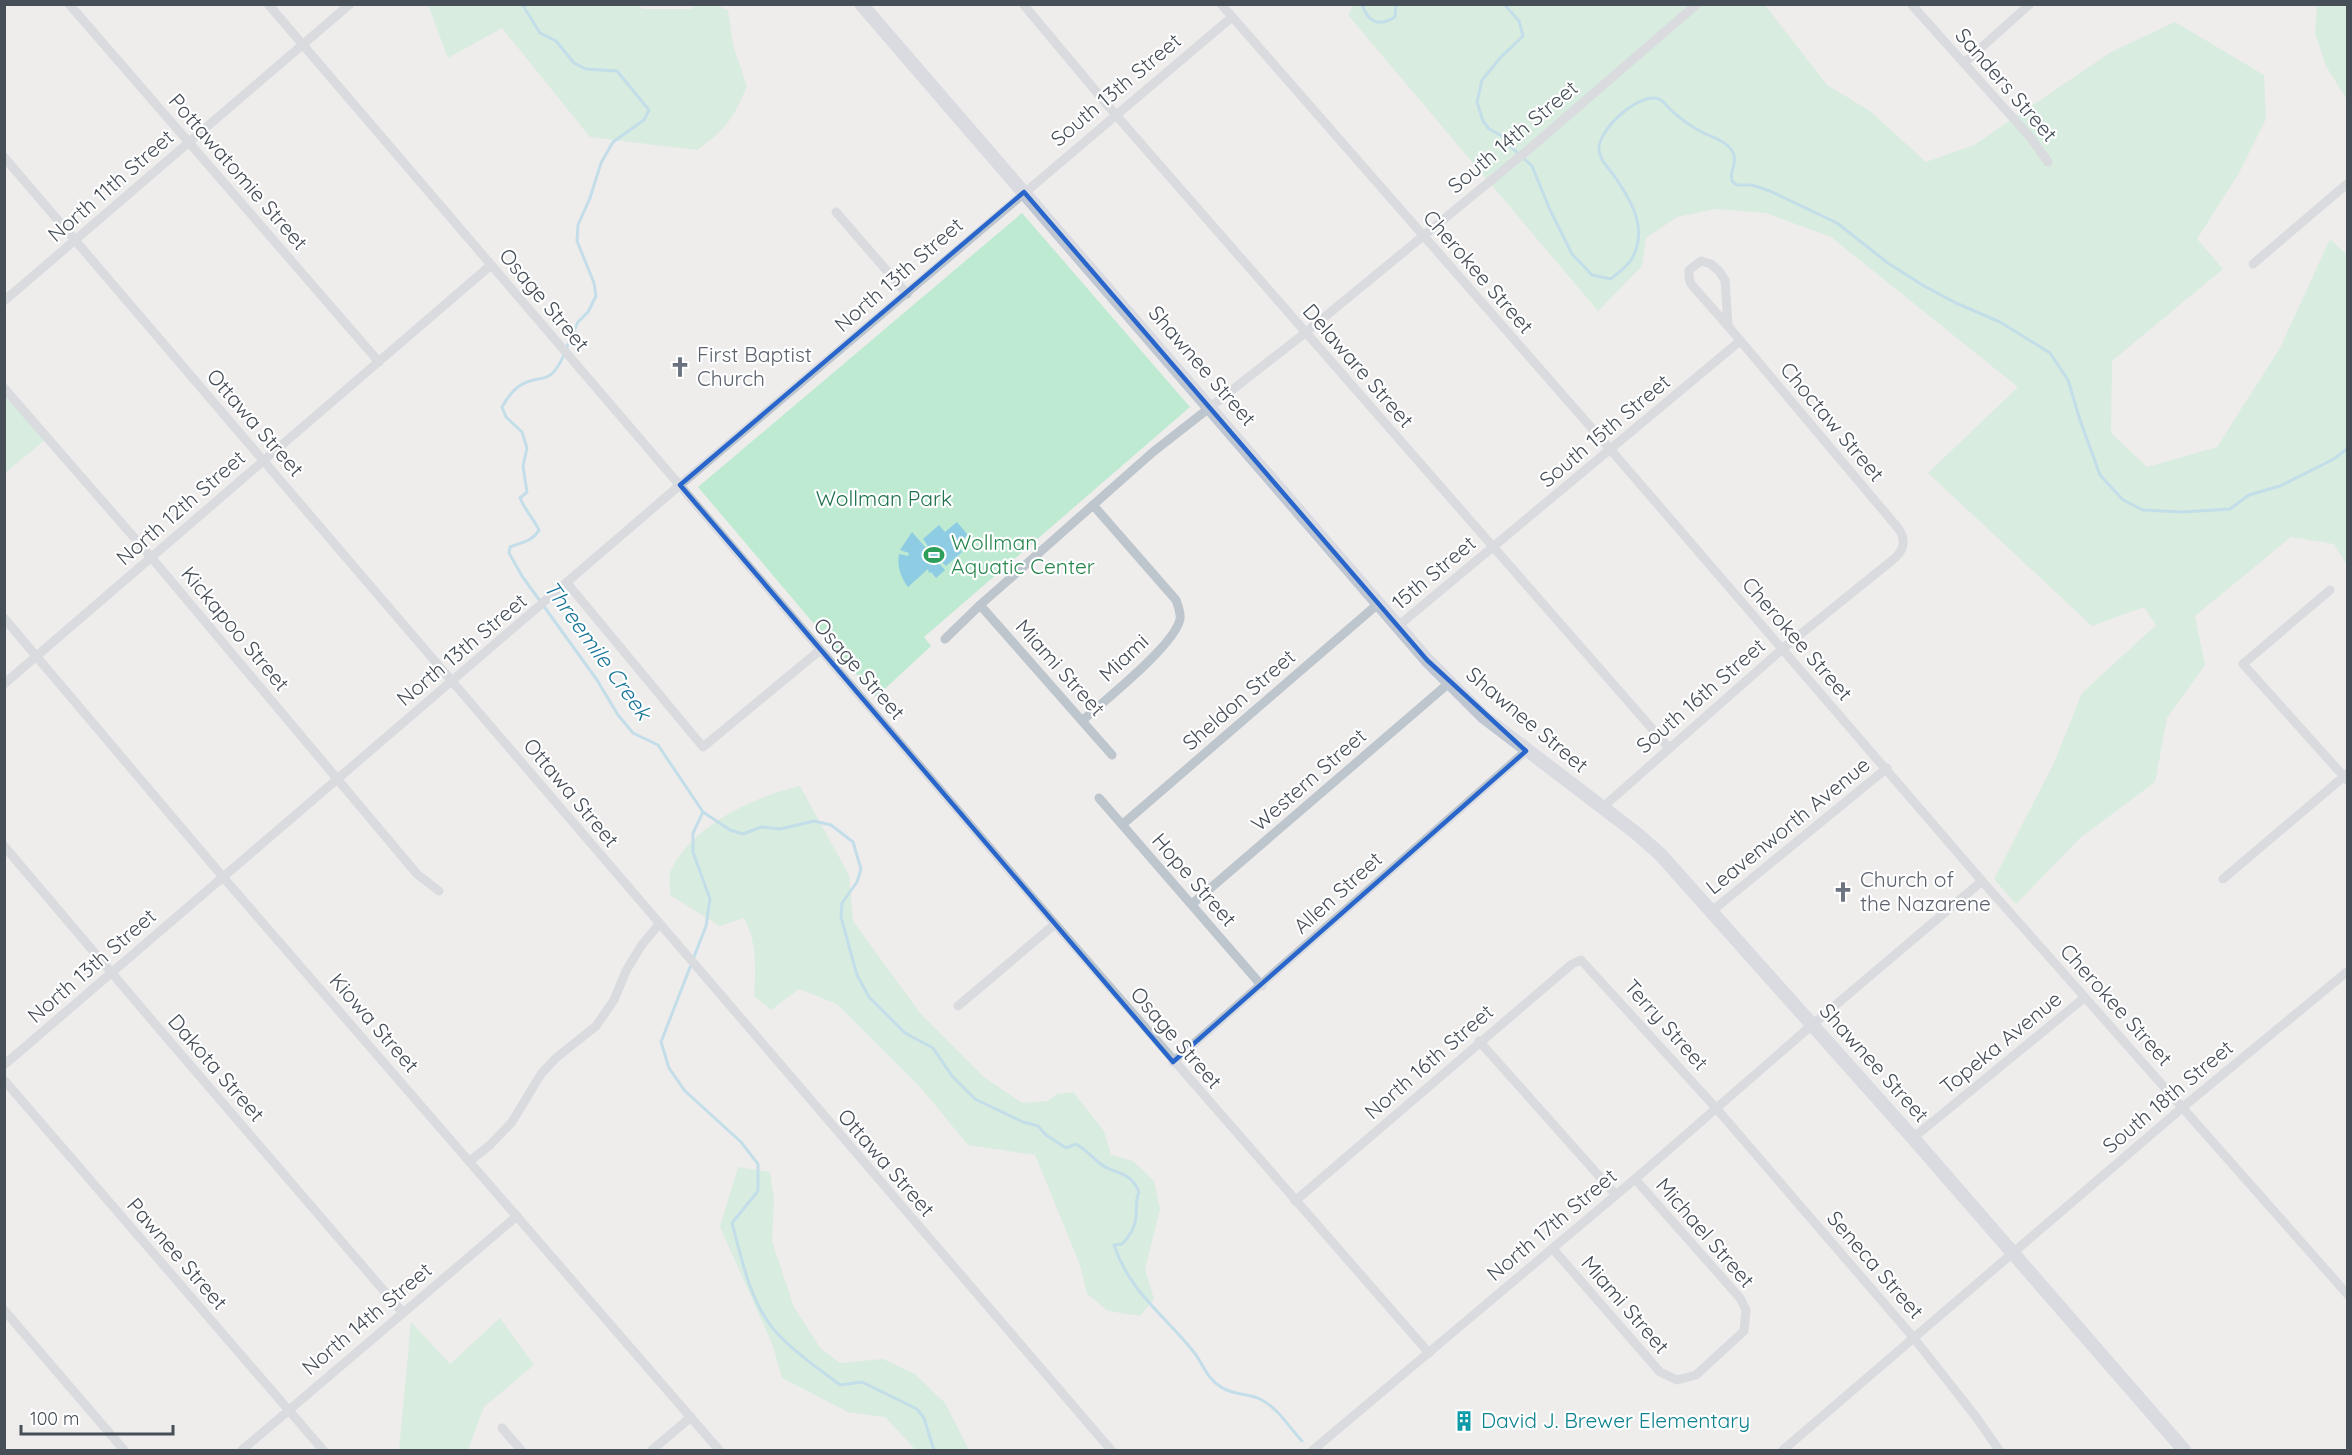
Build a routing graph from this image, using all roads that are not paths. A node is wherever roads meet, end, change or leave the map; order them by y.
1 (69, 4) edge
2 (268, 4) edge
3 (350, 4) edge
4 (861, 4) edge
5 (1023, 4) edge
6 (1221, 4) edge
7 (1697, 4) edge
8 (1911, 4) edge
9 (2030, 4) edge
10 (1232, 17) junction
11 (303, 45) junction
12 (1964, 63) junction
13 (1115, 114) junction
14 (189, 143) junction
15 (4, 157) edge
16 (2048, 162) dead end
17 (2348, 183) edge
18 (1024, 192) junction
19 (836, 212) dead end
20 (1422, 236) junction
21 (76, 240) junction
22 (2253, 264) dead end
23 (490, 265) junction
24 (907, 294) junction
25 (4, 301) edge
26 (1728, 326) junction
27 (1305, 333) junction
28 (1740, 341) junction
29 (380, 362) junction
30 (4, 388) edge
31 (1210, 409) junction
32 (1610, 449) junction
33 (264, 461) junction
34 (680, 485) junction
35 (1093, 505) junction
36 (1904, 544) joint
37 (1492, 548) junction
38 (151, 557) junction
39 (567, 583) junction
40 (2330, 590) dead end
41 (1379, 603) junction
42 (980, 605) junction
43 (4, 618) edge
44 (1398, 626) junction
45 (945, 639) dead end
46 (1781, 650) junction
47 (819, 651) junction
48 (38, 656) junction
49 (452, 680) junction
50 (1449, 683) junction
51 (4, 684) edge
52 (1083, 720) junction
53 (1669, 748) junction
54 (1526, 751) junction
55 (1112, 755) dead end
56 (1887, 768) junction
57 (2346, 777) edge
58 (338, 779) junction
59 (1099, 798) dead end
60 (1603, 807) junction
61 (1123, 824) junction
62 (4, 846) edge
63 (223, 877) junction
64 (2223, 879) dead end
65 (1982, 881) junction
66 (439, 891) dead end
67 (1192, 904) junction
68 (1712, 911) junction
69 (659, 924) junction
70 (1054, 924) junction
71 (1589, 966) joint
72 (2348, 971) edge
73 (112, 973) junction
74 (1262, 986) junction
75 (2084, 998) junction
76 (958, 1006) dead end
77 (1812, 1025) junction
78 (1479, 1041) junction
79 (1173, 1062) junction
80 (4, 1065) edge
81 (4, 1080) edge
82 (2184, 1107) junction
83 (1716, 1108) junction
84 (1913, 1138) junction
85 (471, 1161) junction
86 (1635, 1179) junction
87 (1616, 1195) junction
88 (1295, 1201) junction
89 (517, 1216) junction
90 (1553, 1249) junction
91 (2013, 1253) junction
92 (2348, 1295) edge
93 (4, 1310) edge
94 (403, 1313) junction
95 (1913, 1337) junction
96 (1428, 1353) junction
97 (1706, 1366) joint
98 (288, 1410) junction
99 (691, 1417) junction
100 (501, 1428) dead end
101 (124, 1450) edge
102 (242, 1450) edge
103 (322, 1450) edge
104 (521, 1450) edge
105 (652, 1450) edge
106 (719, 1450) edge
107 (1111, 1450) edge
108 (1313, 1450) edge
109 (1783, 1450) edge
110 (1999, 1450) edge
111 (2184, 1450) edge

1 - 14 street, Pottawatomie Street
2 - 11 street, Osage Street
3 - 11 street, North 11th Street
4 - 18 street, Shawnee Street
5 - 13 street, Delaware Street
6 - 10 street, Cherokee Street
7 - 20 street, South 14th Street
8 - 12 street, Sanders Street
9 - 12 street
10 - 13 street, South 13th Street
10 - 20 street, Cherokee Street
11 - 14 street, North 11th Street
11 - 23 street, Osage Street
12 - 16 street, Sanders Street
13 - 18 street, South 13th Street
13 - 27 street, Delaware Street
14 - 21 street, North 11th Street
14 - 29 street, Pottawatomie Street
15 - 21 street, Ottawa Street
17 - 22 street
18 - 24 street, North 13th Street
18 - 31 street, Shawnee Street
19 - 24 street
20 - 27 street, South 14th Street
20 - 32 street, Cherokee Street
21 - 25 street, North 11th Street
21 - 33 street, Ottawa Street
23 - 29 street, North 12th Street
23 - 34 street, Osage Street
24 - 34 street, North 13th Street
26 - 26 street, Choctaw Street
26 - 28 street, Choctaw Street
27 - 31 street, South 14th Street
27 - 37 street, Delaware Street
28 - 32 street, South 15th Street
28 - 36 street, Choctaw Street
29 - 33 street, North 12th Street
30 - 38 street, Kickapoo Street
31 - 35 street
31 - 41 street, Shawnee Street
32 - 37 street, South 15th Street
32 - 46 street, Cherokee Street
33 - 38 street, North 12th Street
33 - 49 street, Ottawa Street
34 - 39 street, North 13th Street
34 - 47 street, Osage Street
35 - 42 street
35 - 52 street, Miami
36 - 46 street, South 16th Street
37 - 44 street, 15th Street
37 - 53 street, Delaware Street
38 - 48 street, North 12th Street
38 - 58 street, Kickapoo Street
39 - 47 street
39 - 49 street, North 13th Street
40 - 57 street
41 - 44 street, Shawnee Street
41 - 61 street, Sheldon Street
42 - 45 street
42 - 52 street, Miami Street
43 - 48 street, Kiowa Street
44 - 50 street, Shawnee Street
46 - 53 street, South 16th Street
46 - 56 street, Cherokee Street
47 - 70 street, Osage Street
48 - 51 street, North 12th Street
48 - 63 street, Kiowa Street
49 - 58 street, North 13th Street
49 - 69 street, Ottawa Street
50 - 54 street, Shawnee Street
50 - 67 street, Western Street
52 - 55 street, Miami Street
53 - 60 street, South 16th Street
54 - 60 street, Shawnee Street
54 - 74 street, Allen Street
56 - 65 street, Cherokee Street
56 - 68 street, Leavenworth Avenue
57 - 64 street
58 - 63 street, North 13th Street
58 - 66 street, Kickapoo Street
59 - 61 street, Hope Street
60 - 68 street, Shawnee Street
61 - 67 street, Hope Street
62 - 73 street, Dakota Street
63 - 73 street, North 13th Street
63 - 85 street, Kiowa Street
65 - 75 street, Cherokee Street
65 - 77 street, North 17th Street
67 - 74 street, Hope Street
68 - 77 street, Shawnee Street
69 - 85 street
69 - 107 street, Ottawa Street
70 - 76 street
70 - 79 street, Osage Street
71 - 78 street, North 16th Street
71 - 83 street, Terry Street
72 - 82 street, South 18th Street
73 - 80 street, North 13th Street
73 - 94 street, Dakota Street
74 - 79 street, Allen Street
75 - 82 street, Cherokee Street
75 - 84 street, Topeka Avenue
77 - 83 street, North 17th Street
77 - 84 street, Shawnee Street
78 - 87 street
78 - 88 street, North 16th Street
79 - 88 street, Osage Street
81 - 98 street, Pawnee Street
82 - 91 street, South 18th Street
82 - 92 street, Cherokee Street
83 - 86 street, North 17th Street
83 - 95 street, Seneca Street
84 - 91 street, Shawnee Street
85 - 89 street, Kiowa Street
86 - 87 street, North 17th Street
86 - 97 street, Michael Street
87 - 90 street, North 17th Street
88 - 96 street, Osage Street
89 - 94 street, North 14th Street
89 - 99 street, Kiowa Street
90 - 96 street, North 17th Street
90 - 97 street, Miami Street
91 - 95 street, South 18th Street
91 - 111 street, Shawnee Street
93 - 101 street
94 - 98 street, North 14th Street
95 - 109 street, South 18th Street
95 - 110 street, Seneca Street
96 - 108 street, North 17th Street
98 - 102 street, North 14th Street
98 - 103 street, Pawnee Street
99 - 105 street
99 - 106 street, Kiowa Street
100 - 104 street

